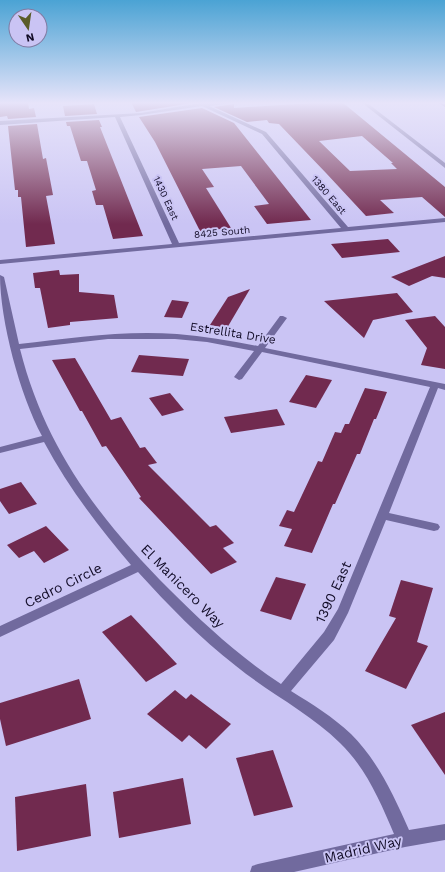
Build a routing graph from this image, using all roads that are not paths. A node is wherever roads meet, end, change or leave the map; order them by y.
1 (130, 143) edge
2 (272, 143) edge
3 (415, 143) edge
4 (445, 166) edge
5 (445, 220) edge
6 (347, 230) junction
7 (177, 246) junction
8 (0, 262) edge
9 (0, 277) edge
10 (283, 318) dead end
11 (15, 347) junction
12 (260, 349) junction
13 (239, 377) dead end
14 (440, 386) edge
15 (47, 438) junction
16 (0, 450) edge
17 (383, 516) junction
18 (434, 526) dead end
19 (139, 566) junction
20 (0, 632) edge
21 (282, 692) junction
22 (445, 832) edge
23 (405, 839) junction
24 (258, 872) edge

1 - 7 street, 1430 East
2 - 6 street, 1380 East
3 - 4 street
5 - 6 street, 8425 South
6 - 7 street, 8425 South
7 - 8 street, 8425 South
9 - 11 street, El Manicero Way
10 - 12 street
11 - 12 street, Estrellita Drive
11 - 15 street, El Manicero Way
12 - 13 street
12 - 14 street, Estrellita Drive
14 - 17 street, 1390 East
15 - 16 street
15 - 19 street, El Manicero Way
17 - 18 street
17 - 21 street, 1390 East
19 - 20 street, Cedro Circle
19 - 21 street, El Manicero Way
21 - 23 street, El Manicero Way
22 - 23 street, Madrid Way
23 - 24 street, Madrid Way

